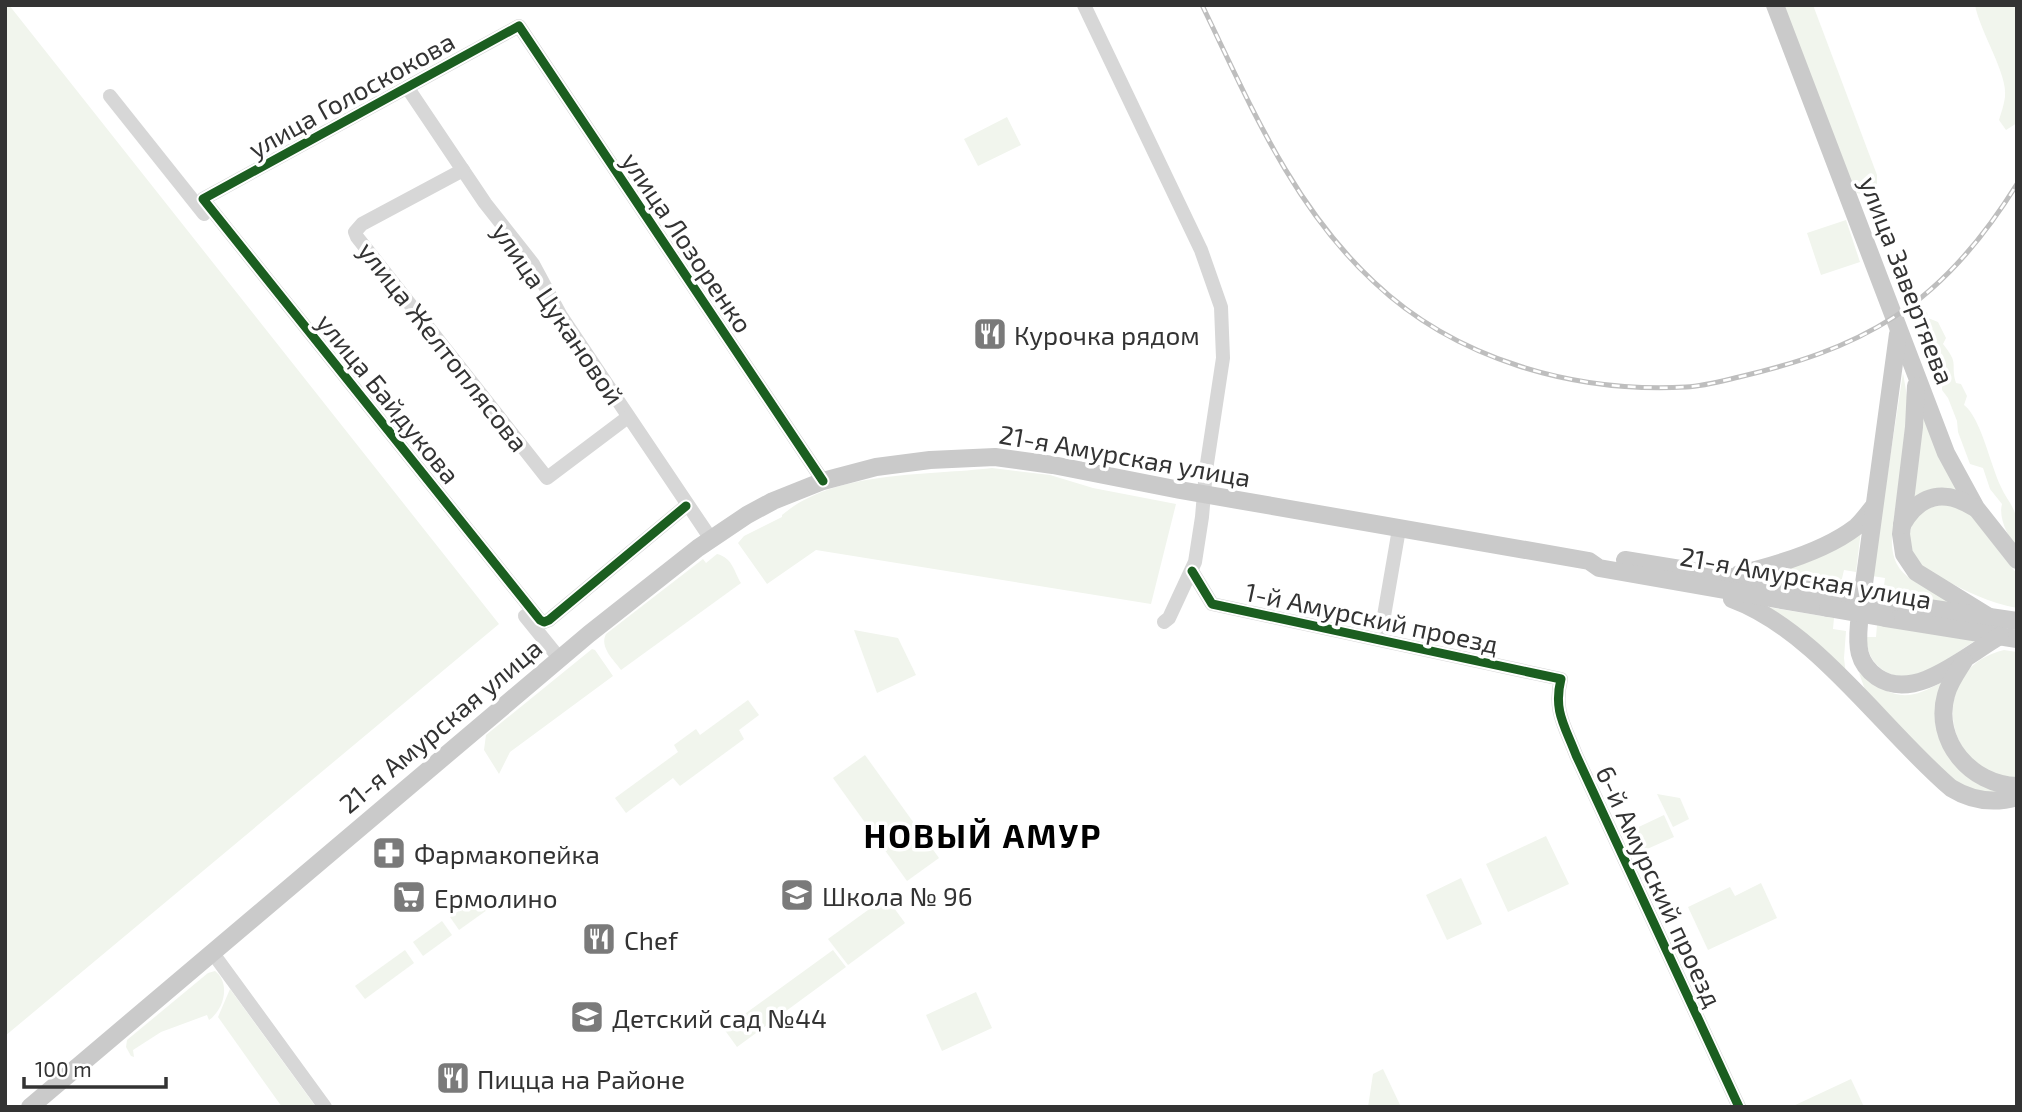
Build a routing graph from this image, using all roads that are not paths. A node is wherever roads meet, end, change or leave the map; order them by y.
1 (1084, 5) edge
2 (1775, 5) edge
3 (519, 26) joint
4 (407, 87) junction
5 (110, 96) dead end
6 (463, 170) junction
7 (203, 199) joint
8 (1904, 368) junction
9 (628, 416) junction
10 (823, 481) junction
11 (1203, 494) junction
12 (1876, 503) junction
13 (687, 506) junction
14 (1976, 508) junction
15 (1902, 525) junction
16 (1399, 528) junction
17 (711, 539) junction
18 (2017, 560) edge
19 (1192, 571) junction
20 (1727, 583) junction
21 (1863, 591) dead end
22 (1886, 610) junction
23 (1989, 617) junction
24 (2017, 621) edge
25 (1164, 622) dead end
26 (2008, 638) edge
27 (1380, 639) junction
28 (1969, 654) junction
29 (559, 658) junction
30 (1561, 679) joint
31 (1866, 705) junction
32 (2017, 786) edge
33 (2017, 797) edge
34 (212, 952) junction
35 (30, 1107) edge
36 (325, 1107) edge
37 (1739, 1107) edge

1 - 11 street
2 - 8 main road, улица Завертяева
3 - 4 street, улица Голоскокова
3 - 10 street, улица Лозоренко
4 - 6 street, улица Цукановой
4 - 7 street, улица Голоскокова
5 - 29 street, улица Байдукова
6 - 9 street, улица Цукановой
6 - 9 street, улица Желтоплясова
7 - 13 street, улица Байдукова
8 - 12 main road
8 - 14 main road, улица Завертяева
8 - 15 main road
9 - 13 street, улица Цукановой
10 - 11 main road, 21-я Амурская улица
10 - 17 main road, 21-я Амурская улица
11 - 16 main road, 21-я Амурская улица
11 - 19 street
12 - 20 main road
12 - 21 main road
13 - 17 street, улица Цукановой
14 - 15 main road
14 - 18 main road, улица Завертяева
15 - 23 main road
16 - 20 main road, 21-я Амурская улица
16 - 27 street, 1-й Амурский проезд
17 - 29 main road, 21-я Амурская улица
19 - 25 street
19 - 27 street, 1-й Амурский проезд
20 - 22 main road, 21-я Амурская улица, bridge
20 - 31 main road
22 - 23 main road, 21-я Амурская улица
22 - 26 main road, 21-я Амурская улица
23 - 24 main road, 21-я Амурская улица
26 - 28 main road
27 - 30 street, 1-й Амурский проезд
28 - 31 main road
28 - 32 main road
29 - 34 main road, 21-я Амурская улица
30 - 37 street, 6-й Амурский проезд
31 - 33 main road
34 - 35 main road, 21-я Амурская улица
34 - 36 street

